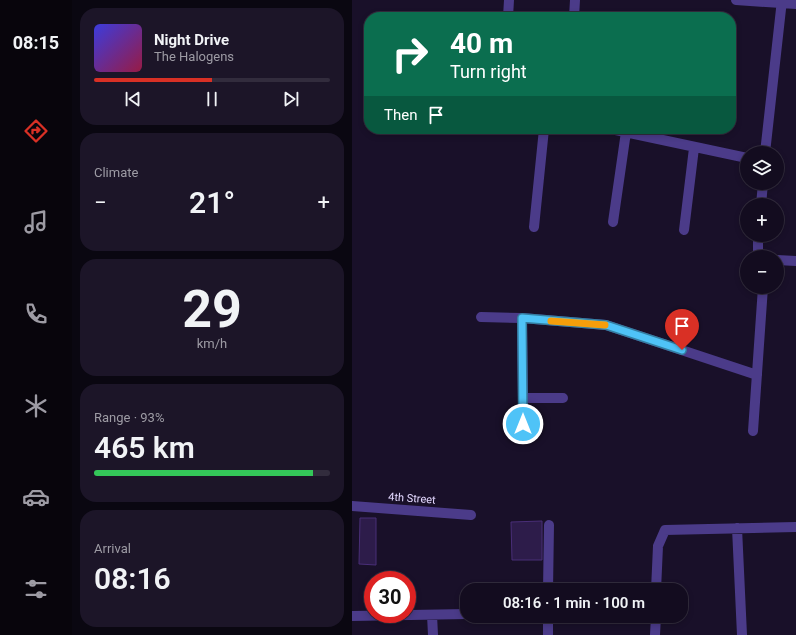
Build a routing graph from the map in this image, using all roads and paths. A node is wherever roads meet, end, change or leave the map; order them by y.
1 (509, 0) edge
2 (575, 0) edge
3 (736, 0) edge
4 (782, 2) edge
5 (796, 4) edge
6 (508, 12) edge
7 (574, 12) edge
8 (543, 134) edge
9 (626, 134) edge
10 (634, 134) edge
11 (766, 146) edge
12 (694, 148) junction
13 (740, 157) edge
14 (613, 222) dead end
15 (534, 227) dead end
16 (684, 230) dead end
17 (784, 260) edge
18 (796, 261) edge
19 (763, 294) edge
20 (481, 317) dead end
21 (522, 318) junction
22 (757, 375) junction
23 (523, 398) junction
24 (563, 398) dead end
25 (523, 424) dead end
26 (753, 431) dead end
27 (352, 506) edge
28 (471, 515) dead end
29 (548, 525) dead end
30 (796, 527) edge
31 (737, 528) junction
32 (548, 583) edge
33 (656, 583) edge
34 (460, 614) edge
35 (432, 615) junction
36 (352, 616) edge
37 (548, 623) edge
38 (656, 623) edge
39 (433, 635) edge
40 (548, 635) edge
41 (655, 635) edge
42 (742, 635) edge

1 - 6 street
2 - 7 street
3 - 4 street
4 - 5 street
4 - 11 street
8 - 15 street
9 - 14 street
10 - 12 street
12 - 13 street
12 - 16 street
17 - 18 street
19 - 22 street
20 - 21 street
21 - 22 street
21 - 23 street
22 - 26 street
23 - 24 street
23 - 25 street
27 - 28 street, 4th Street
29 - 32 street
30 - 31 street
31 - 33 street
31 - 42 street
34 - 35 street
35 - 36 street
35 - 39 street
37 - 40 street
38 - 41 street

